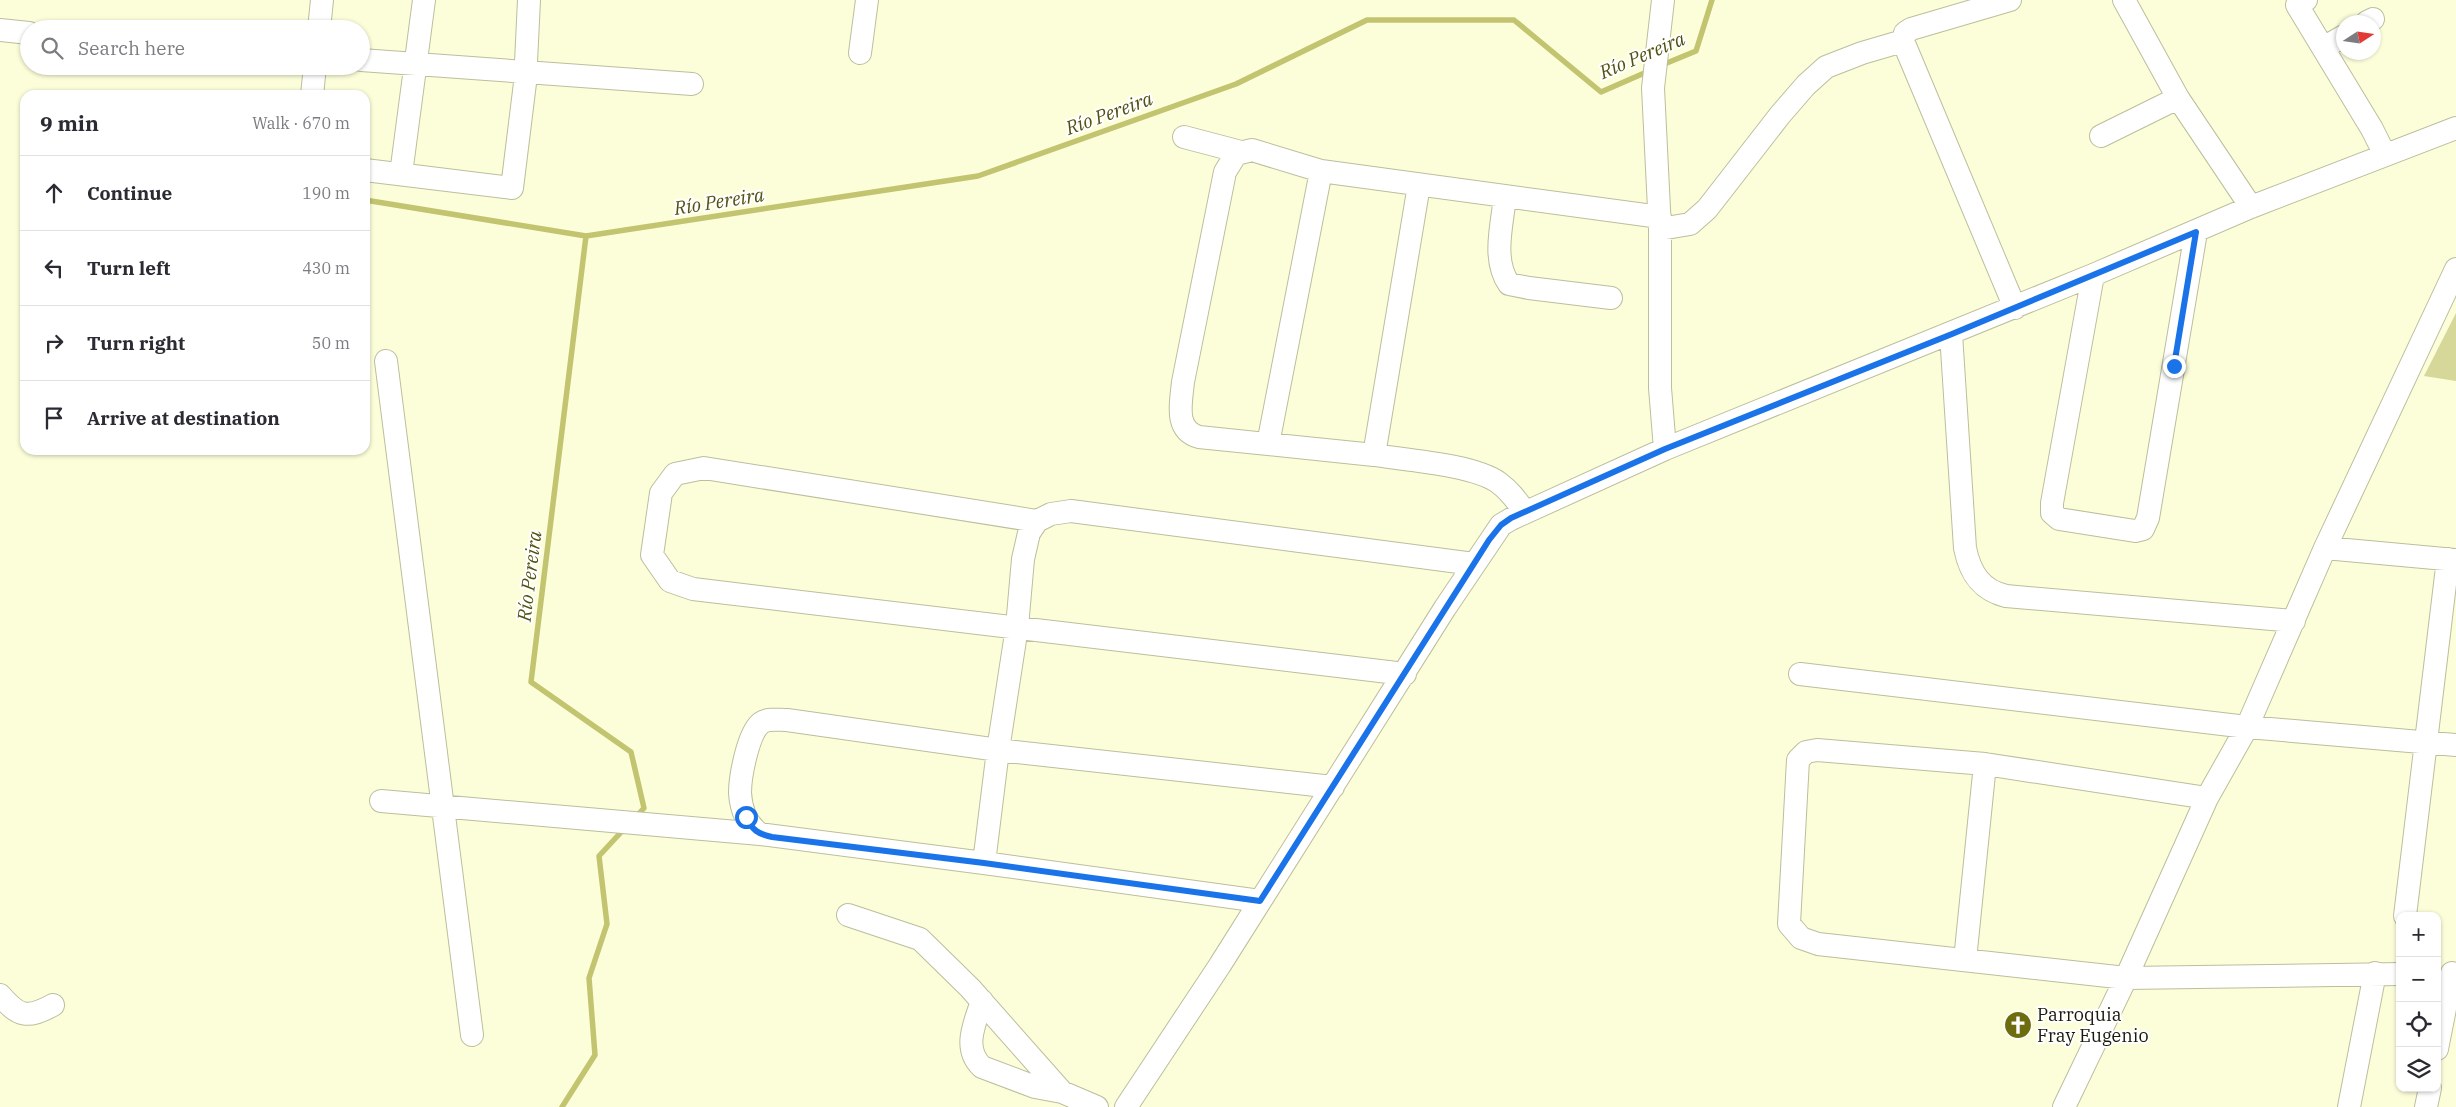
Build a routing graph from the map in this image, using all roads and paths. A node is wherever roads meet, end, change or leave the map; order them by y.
1 (322, 0) edge
2 (424, 0) edge
3 (529, 0) edge
4 (867, 0) edge
5 (1663, 0) edge
6 (2010, 0) edge
7 (2124, 0) edge
8 (2306, 0) edge
9 (320, 20) edge
10 (0, 30) edge
11 (20, 31) edge
12 (1903, 41) junction
13 (2336, 41) edge
14 (2323, 48) junction
15 (860, 53) dead end
16 (370, 61) edge
17 (416, 64) junction
18 (526, 72) junction
19 (314, 75) edge
20 (692, 84) dead end
21 (313, 90) edge
22 (2178, 98) junction
23 (2456, 128) edge
24 (2101, 136) dead end
25 (1184, 137) dead end
26 (1241, 152) junction
27 (2385, 156) junction
28 (370, 171) edge
29 (1321, 171) junction
30 (401, 174) junction
31 (1419, 185) junction
32 (1504, 197) junction
33 (2251, 207) junction
34 (1660, 223) junction
35 (2196, 232) junction
36 (2456, 269) edge
37 (2094, 275) junction
38 (1611, 298) dead end
39 (2014, 308) junction
40 (1952, 334) junction
41 (386, 361) dead end
42 (1268, 444) junction
43 (1665, 449) junction
44 (1374, 455) junction
45 (1525, 512) junction
46 (1037, 521) junction
47 (2326, 548) junction
48 (2452, 560) edge
49 (1474, 564) junction
50 (2294, 620) junction
51 (1017, 627) junction
52 (1405, 674) junction
53 (1800, 674) dead end
54 (2247, 726) junction
55 (2424, 742) junction
56 (2456, 745) edge
57 (998, 750) junction
58 (1985, 764) junction
59 (1333, 787) junction
60 (2206, 798) junction
61 (381, 801) dead end
62 (442, 807) junction
63 (760, 834) junction
64 (984, 863) junction
65 (1260, 901) junction
66 (2405, 912) edge
67 (848, 915) dead end
68 (1965, 960) junction
69 (2396, 970) edge
70 (2375, 973) junction
71 (2448, 973) edge
72 (2126, 978) junction
73 (0, 995) edge
74 (982, 1002) junction
75 (53, 1005) dead end
76 (472, 1035) dead end
77 (2437, 1047) edge
78 (1062, 1092) junction
79 (2429, 1092) edge
80 (1097, 1107) edge
81 (1126, 1107) edge
82 (2064, 1107) edge
83 (2350, 1107) edge
84 (2426, 1107) edge

1 - 9 street
2 - 17 street
3 - 18 street
4 - 15 street
5 - 34 street
6 - 12 street
7 - 22 street
8 - 14 street
10 - 11 street
12 - 34 street
12 - 39 street
13 - 14 street
14 - 27 street
16 - 17 street
17 - 18 street
17 - 30 street
18 - 20 street
18 - 30 street
19 - 21 street
22 - 24 street
22 - 33 street
23 - 27 street
25 - 26 street
26 - 29 street
26 - 42 street
27 - 33 street
28 - 30 street
29 - 31 street
29 - 42 street
31 - 32 street
31 - 44 street
32 - 34 street
32 - 38 street
33 - 35 street
34 - 43 street
35 - 37 street
35 - 37 street
36 - 47 street
37 - 39 street
39 - 40 street
40 - 43 street
40 - 50 street
41 - 62 street
42 - 44 street
43 - 45 street
44 - 45 street
45 - 49 street
46 - 49 street
46 - 51 street
46 - 51 street
47 - 48 street
47 - 50 street
48 - 55 street
49 - 52 street
50 - 54 street
51 - 52 street
51 - 57 street
52 - 59 street
53 - 54 street
54 - 55 street
54 - 60 street
55 - 56 street
55 - 66 street
57 - 59 street
57 - 63 street
57 - 64 street
58 - 60 street
58 - 68 street
58 - 68 street
59 - 65 street
60 - 72 street
61 - 62 street
62 - 63 street
62 - 76 street
63 - 64 street
64 - 65 street
65 - 81 street
67 - 74 street
68 - 72 street
69 - 70 street
70 - 72 street
70 - 83 street
71 - 77 street
72 - 82 street
73 - 75 street
74 - 78 street
74 - 78 street
78 - 80 street
79 - 84 street

